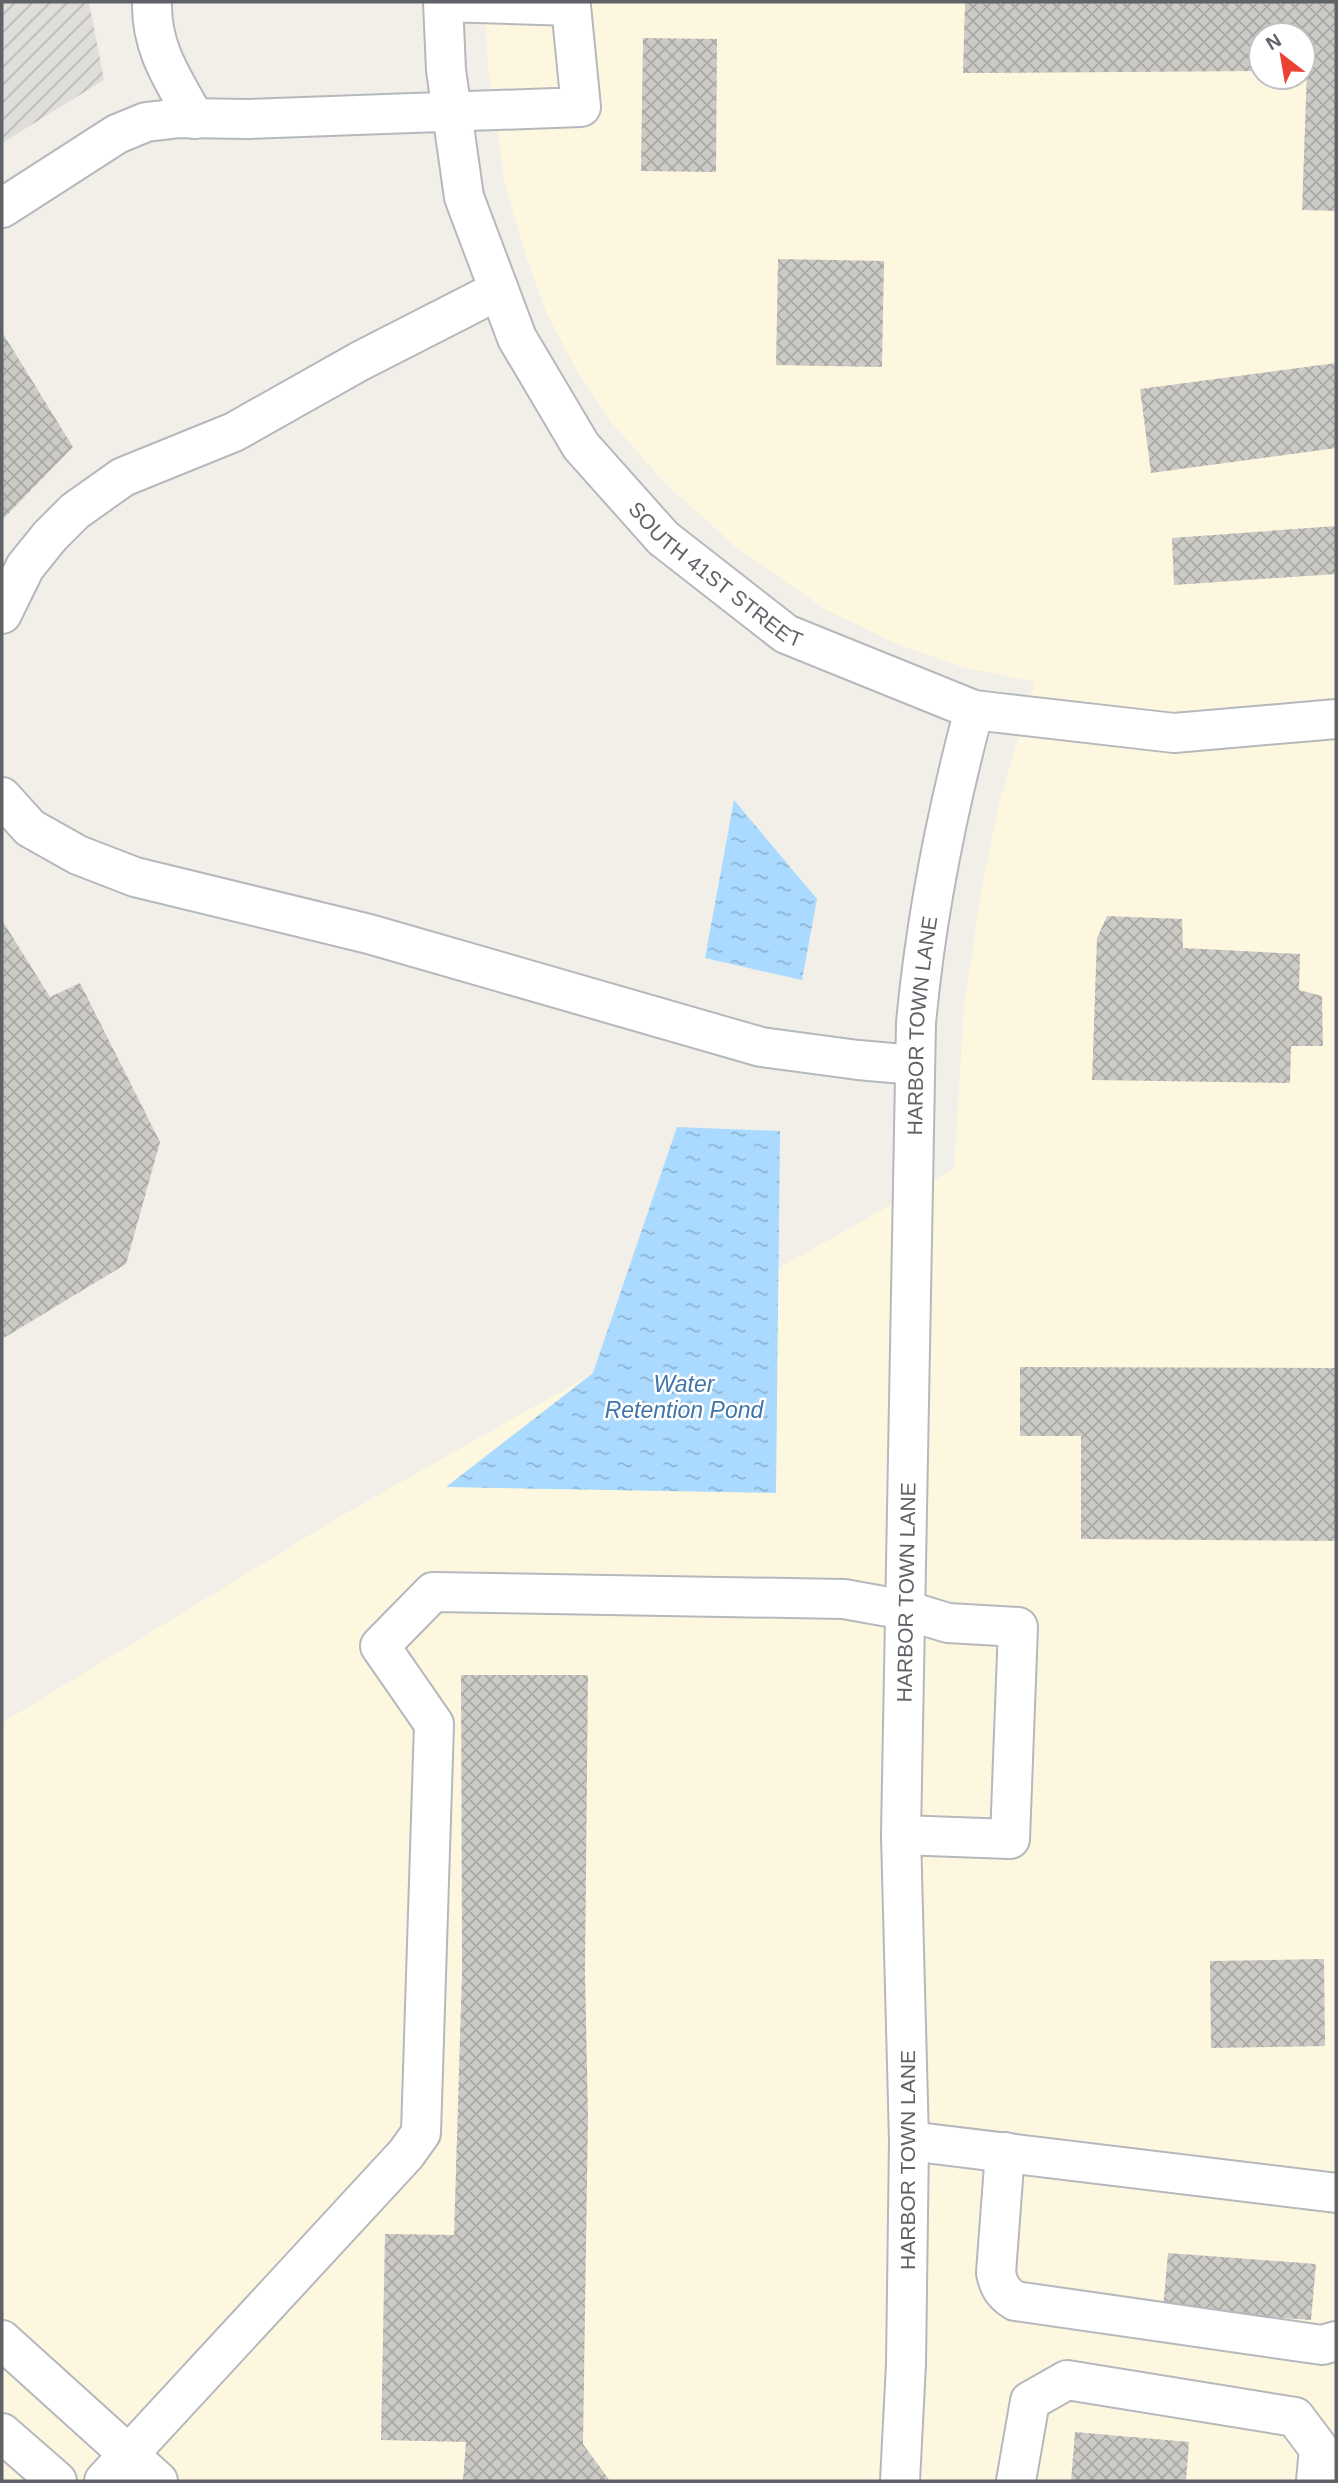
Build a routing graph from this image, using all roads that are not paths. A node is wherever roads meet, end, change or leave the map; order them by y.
1 (152, 2) edge
2 (443, 2) edge
3 (452, 114) junction
4 (195, 119) junction
5 (2, 208) edge
6 (499, 290) junction
7 (2, 614) edge
8 (974, 710) junction
9 (1336, 719) edge
10 (2, 797) edge
11 (915, 1065) junction
12 (905, 1610) junction
13 (901, 1835) junction
14 (909, 2141) junction
15 (1004, 2152) junction
16 (1336, 2193) edge
17 (2, 2340) edge
18 (1336, 2341) edge
19 (2, 2433) edge
20 (116, 2468) edge
21 (57, 2481) edge
22 (158, 2481) edge
23 (900, 2481) edge
24 (1016, 2481) edge
25 (1316, 2481) edge

1 - 4 street
2 - 3 street, SOUTH 41ST STREET
2 - 3 street
3 - 4 street
3 - 6 street, SOUTH 41ST STREET
4 - 5 street
6 - 7 street
6 - 8 street, SOUTH 41ST STREET
8 - 9 street, SOUTH 41ST STREET
8 - 11 street, HARBOR TOWN LANE
10 - 11 street
11 - 12 street, HARBOR TOWN LANE
12 - 13 street, HARBOR TOWN LANE
12 - 13 street
12 - 20 street
13 - 14 street, HARBOR TOWN LANE
14 - 15 street
14 - 23 street, HARBOR TOWN LANE
15 - 16 street
15 - 18 street
17 - 20 street
19 - 21 street
20 - 22 street
24 - 25 street

